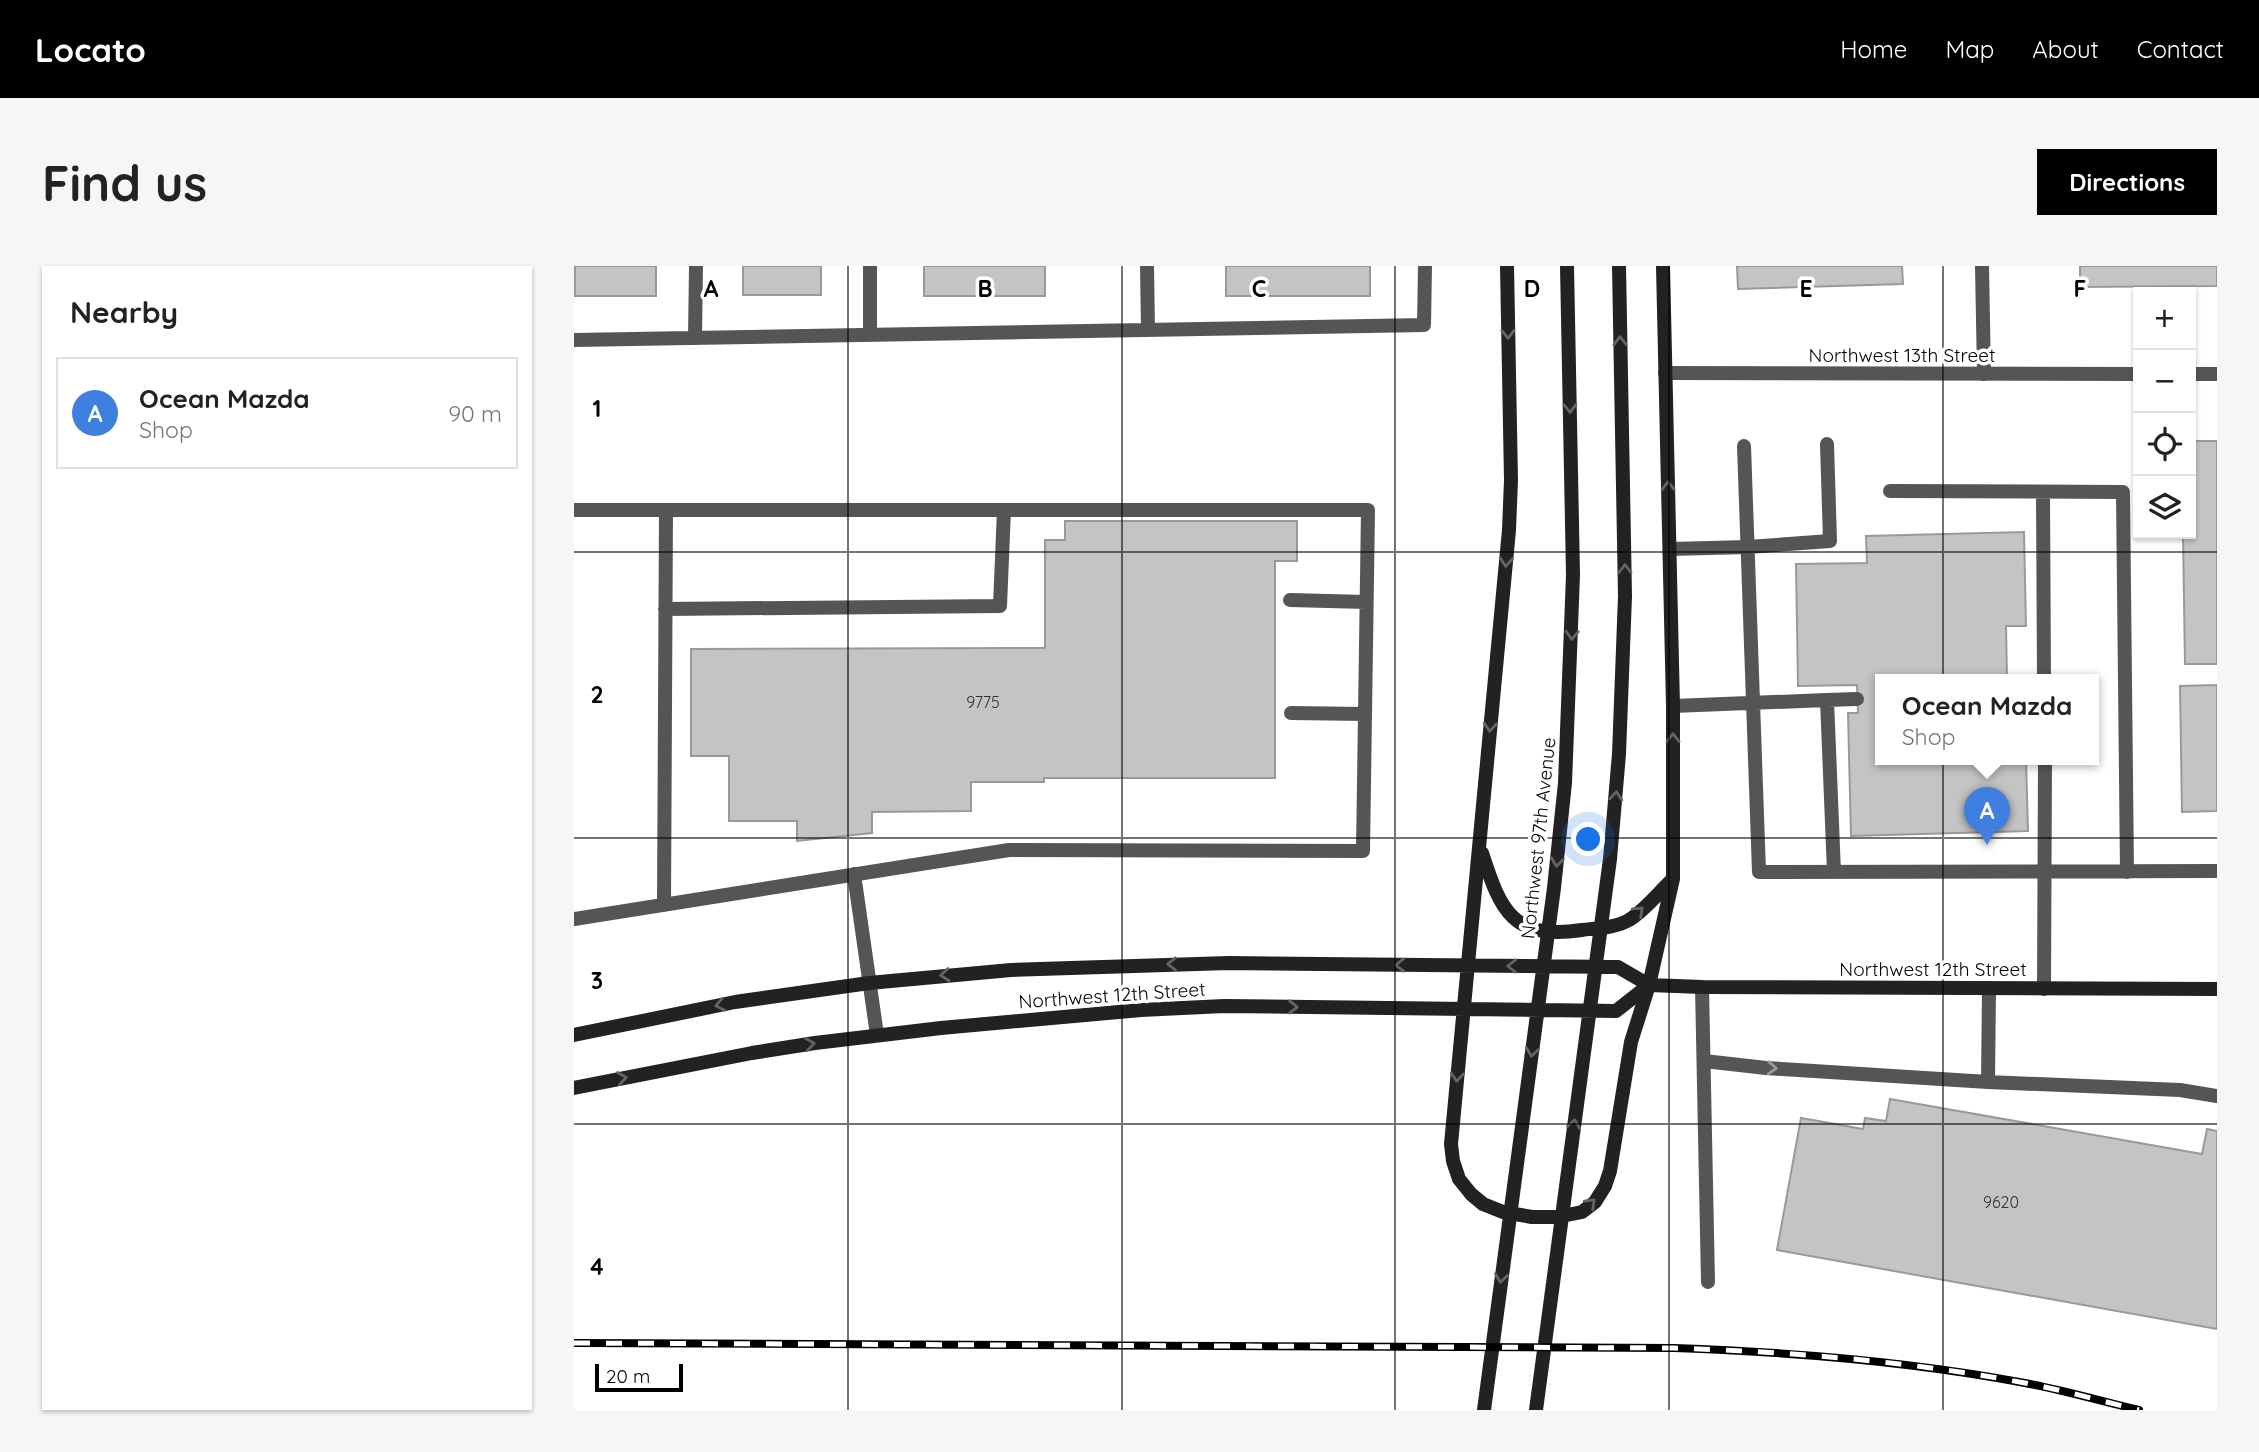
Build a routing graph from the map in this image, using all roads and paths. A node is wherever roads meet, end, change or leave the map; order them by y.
1 (696, 266) edge
2 (870, 266) edge
3 (1147, 266) edge
4 (1425, 266) edge
5 (1507, 266) edge
6 (1567, 266) edge
7 (1619, 266) edge
8 (1663, 266) edge
9 (1982, 266) edge
10 (1148, 330) junction
11 (870, 335) junction
12 (695, 338) junction
13 (574, 340) edge
14 (1665, 373) junction
15 (1984, 374) junction
16 (2133, 374) edge
17 (2196, 374) edge
18 (2217, 374) edge
19 (1827, 443) dead end
20 (1744, 446) dead end
21 (1890, 491) dead end
22 (2043, 492) junction
23 (574, 510) edge
24 (666, 510) junction
25 (1004, 510) junction
26 (1748, 547) junction
27 (1670, 549) junction
28 (1290, 600) dead end
29 (1366, 602) junction
30 (666, 609) junction
31 (2044, 674) edge
32 (1857, 699) dead end
33 (1827, 700) junction
34 (1753, 702) junction
35 (1673, 706) junction
36 (1291, 713) dead end
37 (1365, 714) junction
38 (2045, 765) edge
39 (1480, 845) junction
40 (2045, 871) junction
41 (2217, 871) edge
42 (1834, 872) junction
43 (2127, 872) junction
44 (854, 874) junction
45 (1673, 879) junction
46 (664, 905) junction
47 (574, 919) edge
48 (1468, 966) junction
49 (869, 983) junction
50 (1648, 985) junction
51 (1702, 987) junction
52 (1989, 988) junction
53 (2044, 989) junction
54 (2217, 989) edge
55 (1464, 1009) junction
56 (574, 1035) edge
57 (877, 1035) junction
58 (1704, 1061) junction
59 (1987, 1082) junction
60 (574, 1088) edge
61 (2217, 1096) edge
62 (1708, 1282) dead end
63 (1484, 1410) edge
64 (1536, 1410) edge

1 - 12 street
2 - 11 street
3 - 10 street
4 - 10 street
5 -> 39 street
6 -> 63 street, Northwest 97th Avenue
64 -> 7 street
8 - 14 street
9 - 15 street
10 - 11 street
11 - 12 street
12 - 13 street
14 - 15 street, Northwest 13th Street
27 -> 14 street
15 - 16 street, Northwest 13th Street
17 - 18 street
19 - 26 street
20 - 26 street
21 - 22 street
22 - 31 street
22 - 43 street
23 - 24 street
24 - 25 street
24 - 30 street
25 - 29 street
25 - 30 street
26 - 27 street
26 - 34 street
27 - 35 street
28 - 29 street
29 - 37 street
30 - 46 street
32 - 33 street
33 - 34 street
33 - 42 street
34 - 35 street
34 - 42 street
45 -> 35 street
36 - 37 street
37 - 44 street
38 - 40 street
39 -> 45 street
39 - 48 street
40 - 42 street
40 - 43 street
40 - 53 street
41 - 43 street
44 - 46 street
44 - 49 street
45 - 50 street
46 - 47 street
48 -> 49 street, Northwest 12th Street
50 -> 48 street, Northwest 12th Street
48 - 55 street
49 -> 56 street, Northwest 12th Street
49 - 57 street
50 - 51 street, Northwest 12th Street
50 - 55 street, Northwest 12th Street
55 -> 50 street
51 - 52 street, Northwest 12th Street
51 - 58 street
52 - 53 street, Northwest 12th Street
52 - 59 street
53 - 54 street, Northwest 12th Street
57 -> 55 street, Northwest 12th Street
60 -> 57 street, Northwest 12th Street
58 -> 59 street
58 - 62 street
59 - 61 street

